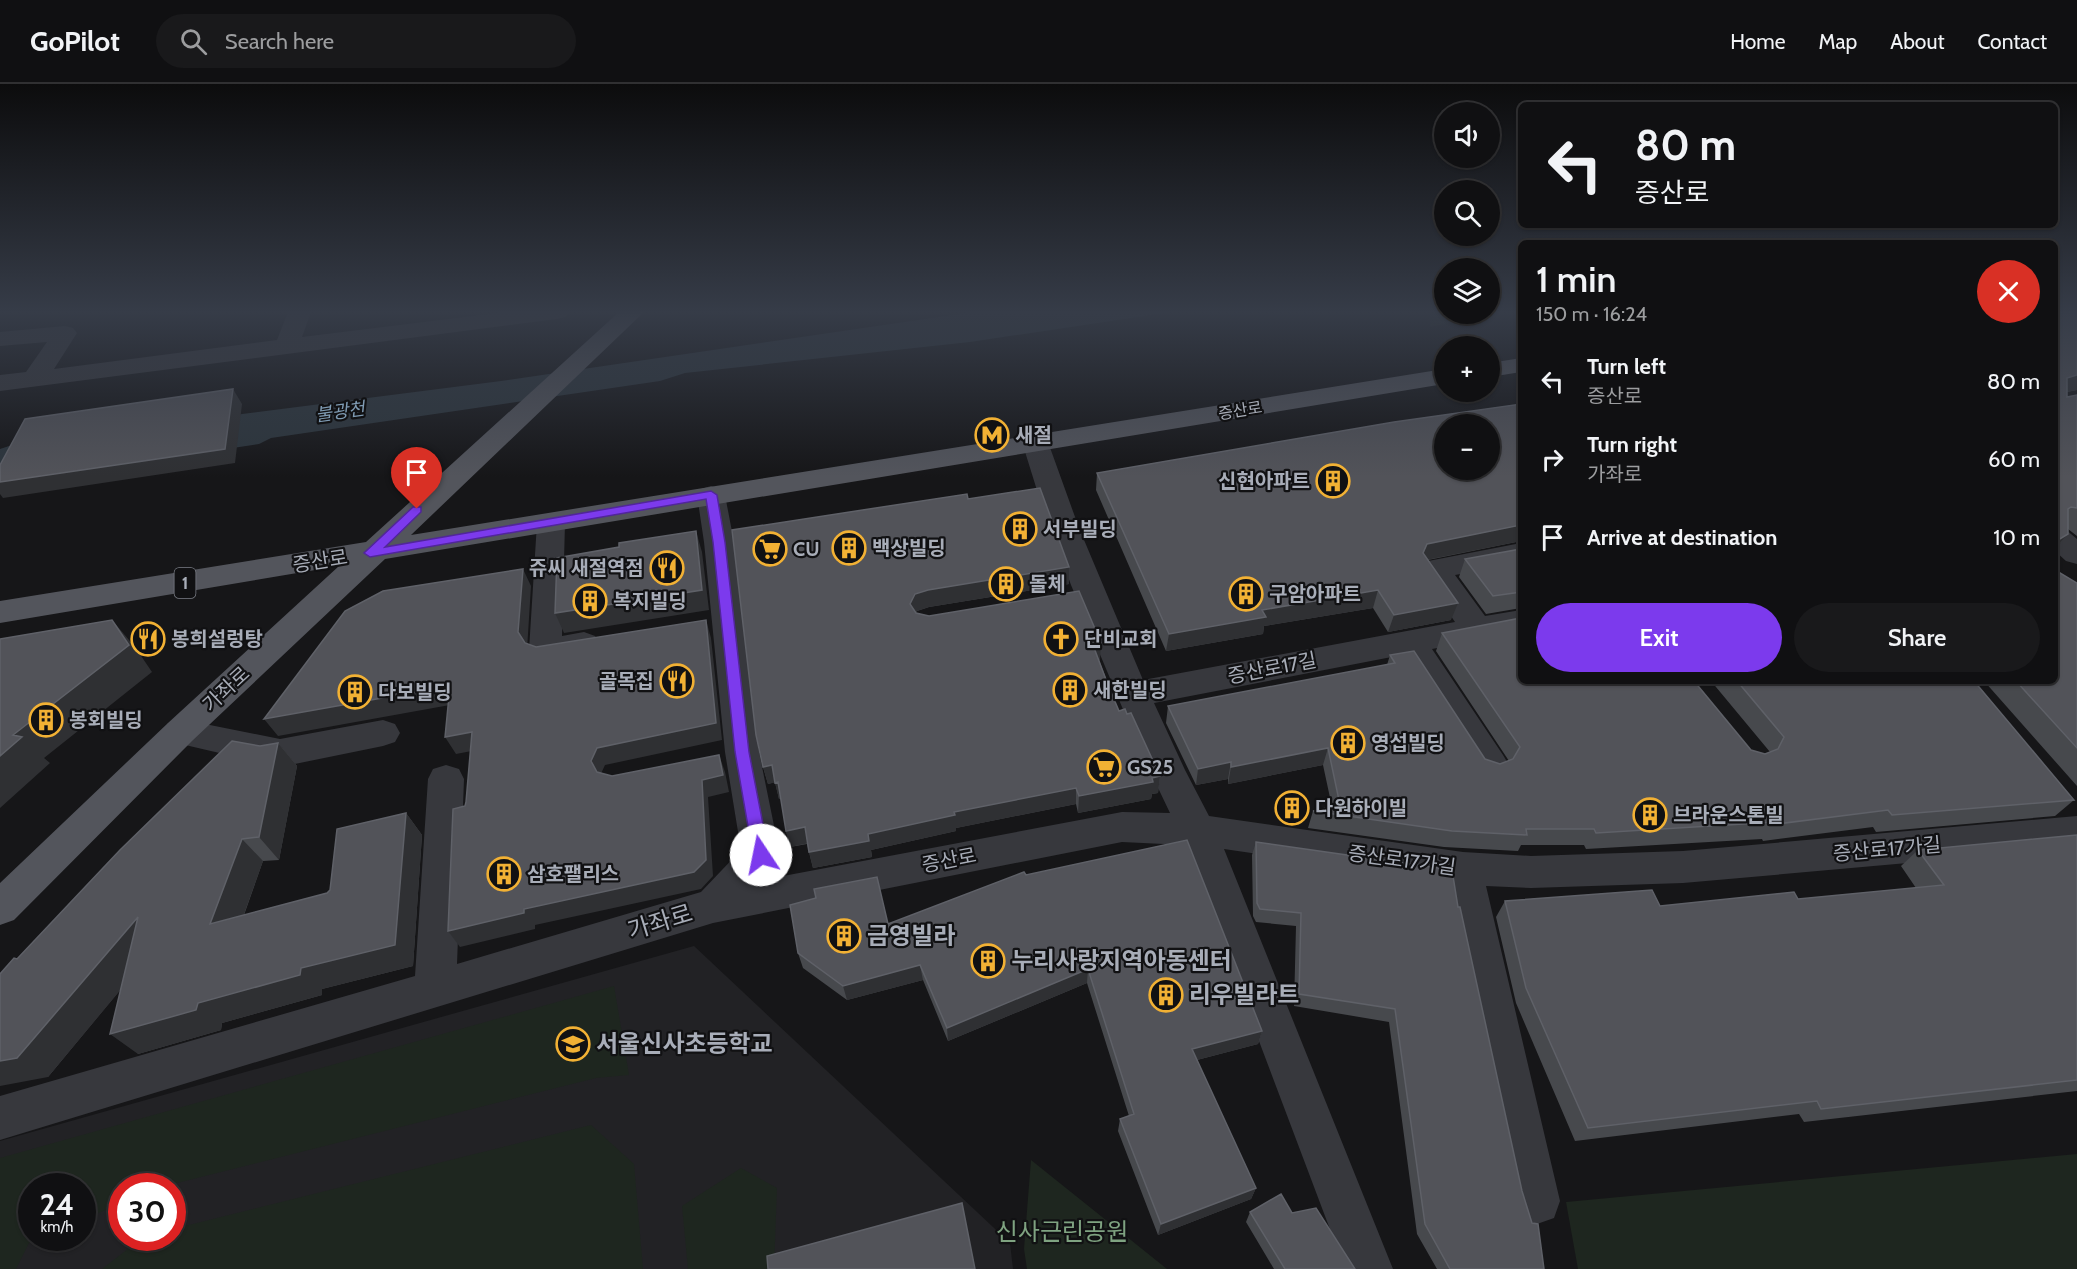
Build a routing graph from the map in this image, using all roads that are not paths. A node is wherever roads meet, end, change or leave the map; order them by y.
1 (42, 367) edge
2 (119, 367) edge
3 (570, 367) edge
4 (35, 378) junction
5 (1434, 379) edge
6 (0, 383) edge
7 (1035, 442) junction
8 (711, 495) junction
9 (551, 523) junction
10 (2058, 538) edge
11 (370, 553) junction
12 (2077, 554) edge
13 (1518, 555) edge
14 (0, 612) edge
15 (728, 621) junction
16 (1518, 622) edge
17 (694, 626) edge
18 (1478, 630) junction
19 (614, 639) edge
20 (1410, 642) junction
21 (1133, 694) junction
22 (180, 732) junction
23 (383, 733) dead end
24 (742, 752) junction
25 (708, 759) edge
26 (1491, 765) edge
27 (446, 779) dead end
28 (2074, 817) edge
29 (1198, 830) junction
30 (1463, 868) junction
31 (713, 906) junction
32 (0, 908) edge
33 (435, 990) junction
34 (0, 1118) edge
35 (1537, 1201) dead end
36 (1369, 1269) edge

1 - 4 street
2 - 4 street
3 - 11 main road, 가좌로
4 - 6 street
5 - 7 main road, 증산로 / 1
7 - 8 main road, 증산로 / 1
7 - 21 street
8 - 9 main road, 증산로 / 1
8 - 15 street
9 - 11 main road, 증산로 / 1
9 - 19 street
10 - 12 street
11 - 14 main road, 증산로 / 1
11 - 22 main road, 가좌로
13 - 18 street
15 - 17 street
15 - 24 street
16 - 18 street, 증산로17길
18 - 20 street, 증산로17길
20 - 21 street, 증산로17길
20 - 26 street
21 - 29 street
22 - 23 street
22 - 32 main road, 가좌로
24 - 25 street
24 - 31 street
27 - 33 street
28 - 30 street, 증산로17가길
29 - 30 street, 증산로17가길
29 - 31 street, 증산로
29 - 36 street
30 - 35 street
31 - 33 street, 가좌로
33 - 34 street, 가좌로

